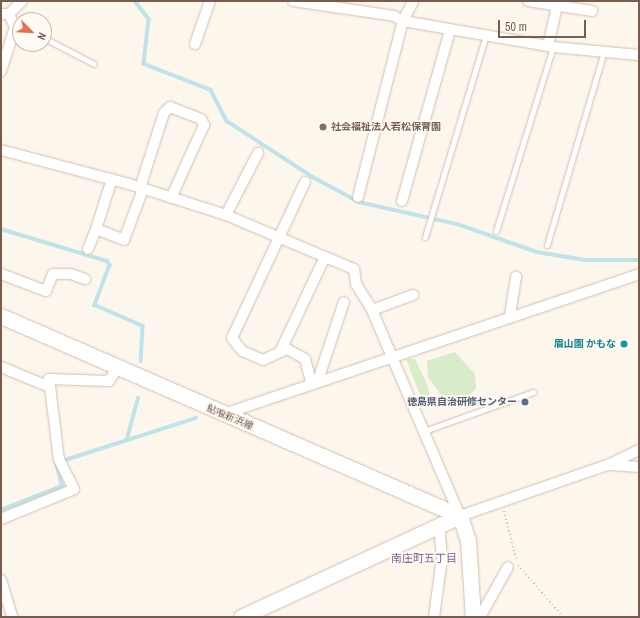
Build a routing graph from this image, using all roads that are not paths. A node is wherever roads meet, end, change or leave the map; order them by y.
1 (22, 1) edge
2 (210, 1) edge
3 (293, 1) edge
4 (413, 1) edge
5 (528, 1) edge
6 (557, 6) junction
7 (592, 11) dead end
8 (5, 14) edge
9 (403, 21) junction
10 (450, 30) junction
11 (486, 36) junction
12 (12, 39) edge
13 (52, 42) edge
14 (195, 44) dead end
15 (551, 47) junction
16 (604, 50) junction
17 (639, 55) edge
18 (94, 64) dead end
19 (1, 70) edge
20 (1, 150) edge
21 (258, 153) dead end
22 (112, 179) junction
23 (305, 182) dead end
24 (142, 188) junction
25 (358, 197) dead end
26 (171, 198) junction
27 (402, 201) dead end
28 (226, 215) junction
29 (96, 229) junction
30 (496, 231) dead end
31 (277, 236) junction
32 (425, 237) dead end
33 (547, 245) dead end
34 (88, 249) dead end
35 (325, 257) junction
36 (1, 274) edge
37 (639, 274) edge
38 (516, 276) dead end
39 (85, 279) dead end
40 (413, 295) dead end
41 (344, 302) dead end
42 (372, 310) junction
43 (510, 315) junction
44 (1, 316) edge
45 (280, 352) junction
46 (392, 355) junction
47 (1, 367) edge
48 (117, 368) junction
49 (314, 381) junction
50 (50, 387) junction
51 (532, 392) dead end
52 (224, 414) junction
53 (424, 431) junction
54 (639, 450) edge
55 (610, 464) junction
56 (639, 467) edge
57 (460, 516) junction
58 (1, 519) edge
59 (439, 526) junction
60 (508, 567) dead end
61 (1, 580) edge
62 (12, 617) edge
63 (241, 617) edge
64 (434, 617) edge
65 (473, 617) edge
66 (480, 617) edge

1 - 8 street
2 - 14 street
3 - 9 street
4 - 9 street
5 - 6 street
6 - 7 street
6 - 15 street
9 - 10 street
9 - 25 street
10 - 11 street
10 - 27 street
11 - 15 street
11 - 32 lane
12 - 19 street
13 - 18 lane
15 - 16 street
15 - 30 lane
16 - 17 street
16 - 33 lane
20 - 22 street
21 - 28 street
22 - 24 street
22 - 29 street
23 - 31 street
24 - 26 street
24 - 26 street
24 - 29 street
26 - 28 street
28 - 31 street
29 - 34 street
31 - 35 street
31 - 45 street
35 - 42 street
35 - 45 street
36 - 39 street
37 - 43 street
38 - 43 street
40 - 42 street
41 - 49 street
42 - 46 street
43 - 46 street
44 - 48 main road, 鮎喰新浜線
45 - 49 street
46 - 49 street
46 - 53 street
47 - 50 street
48 - 50 street
48 - 52 main road, 鮎喰新浜線
49 - 52 street
50 - 58 street
51 - 53 lane
52 - 57 main road, 鮎喰新浜線
53 - 57 street
54 - 55 street
55 - 56 street
55 - 57 street
57 - 59 main road
57 - 65 main road
59 - 63 main road
59 - 64 street
60 - 66 street
61 - 62 street

